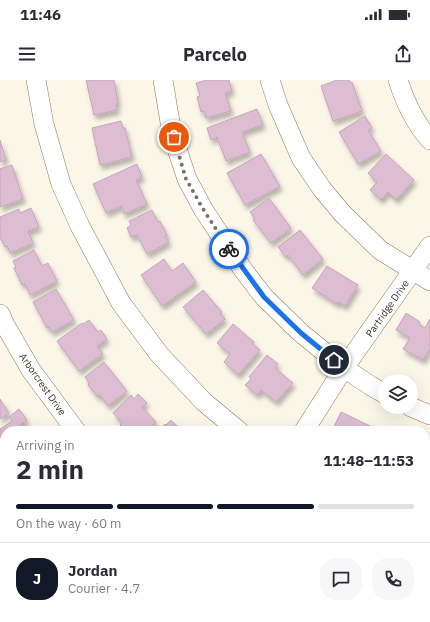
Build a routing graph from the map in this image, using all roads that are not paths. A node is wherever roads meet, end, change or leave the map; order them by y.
1 (36, 80) edge
2 (163, 80) edge
3 (270, 80) edge
4 (398, 80) edge
5 (430, 140) edge
6 (430, 246) edge
7 (413, 270) junction
8 (430, 281) edge
9 (0, 314) edge
10 (344, 368) junction
11 (378, 390) edge
12 (418, 410) edge
13 (430, 415) edge
14 (72, 426) edge
15 (233, 426) edge
16 (307, 426) edge

1 - 15 street
2 - 10 street
3 - 7 street
4 - 5 street
6 - 7 street, Partridge Drive
7 - 8 street
7 - 10 street, Partridge Drive
9 - 14 street, Arborcrest Drive
10 - 11 street
10 - 16 street, Partridge Drive
12 - 13 street

